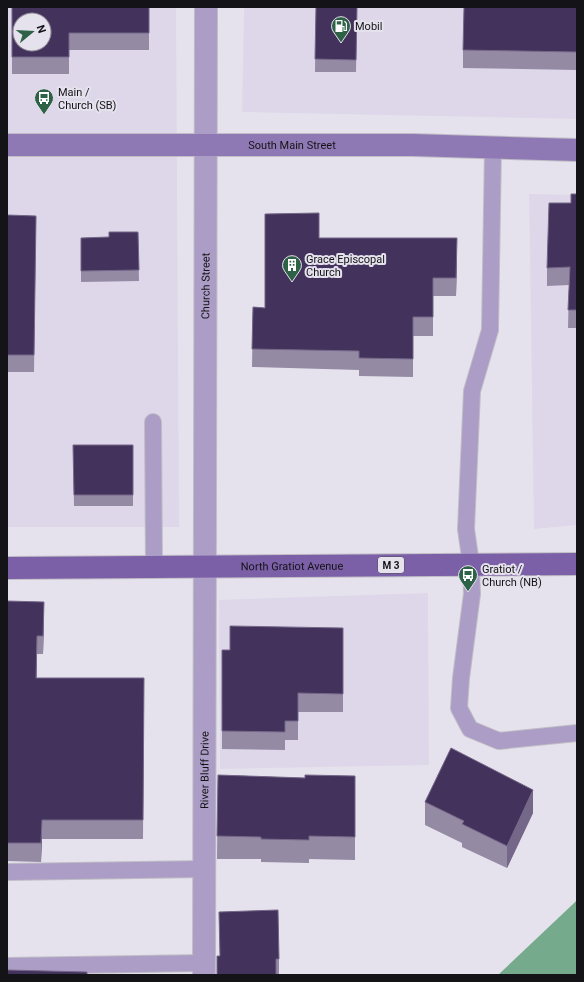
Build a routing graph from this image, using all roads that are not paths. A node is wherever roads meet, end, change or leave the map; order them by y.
1 (206, 7) edge
2 (206, 144) junction
3 (7, 145) edge
4 (492, 147) junction
5 (577, 150) edge
6 (153, 422) dead end
7 (471, 564) junction
8 (577, 564) edge
9 (154, 566) junction
10 (205, 566) junction
11 (7, 568) edge
12 (577, 733) edge
13 (204, 869) junction
14 (7, 872) edge
15 (7, 966) edge
16 (204, 969) edge

1 - 2 street, Church Street
2 - 3 street, South Main Street
2 - 4 street, South Main Street
2 - 10 street, Church Street
4 - 5 street, South Main Street
4 - 7 lane
6 - 9 lane
7 - 8 main road, North Gratiot Avenue / M 3
7 - 10 main road, North Gratiot Avenue / M 3
7 - 12 lane
9 - 10 main road, North Gratiot Avenue / M 3
9 - 11 main road, North Gratiot Avenue / M 3
10 - 13 street, River Bluff Drive
13 - 14 lane
13 - 16 street, River Bluff Drive
15 - 16 lane

